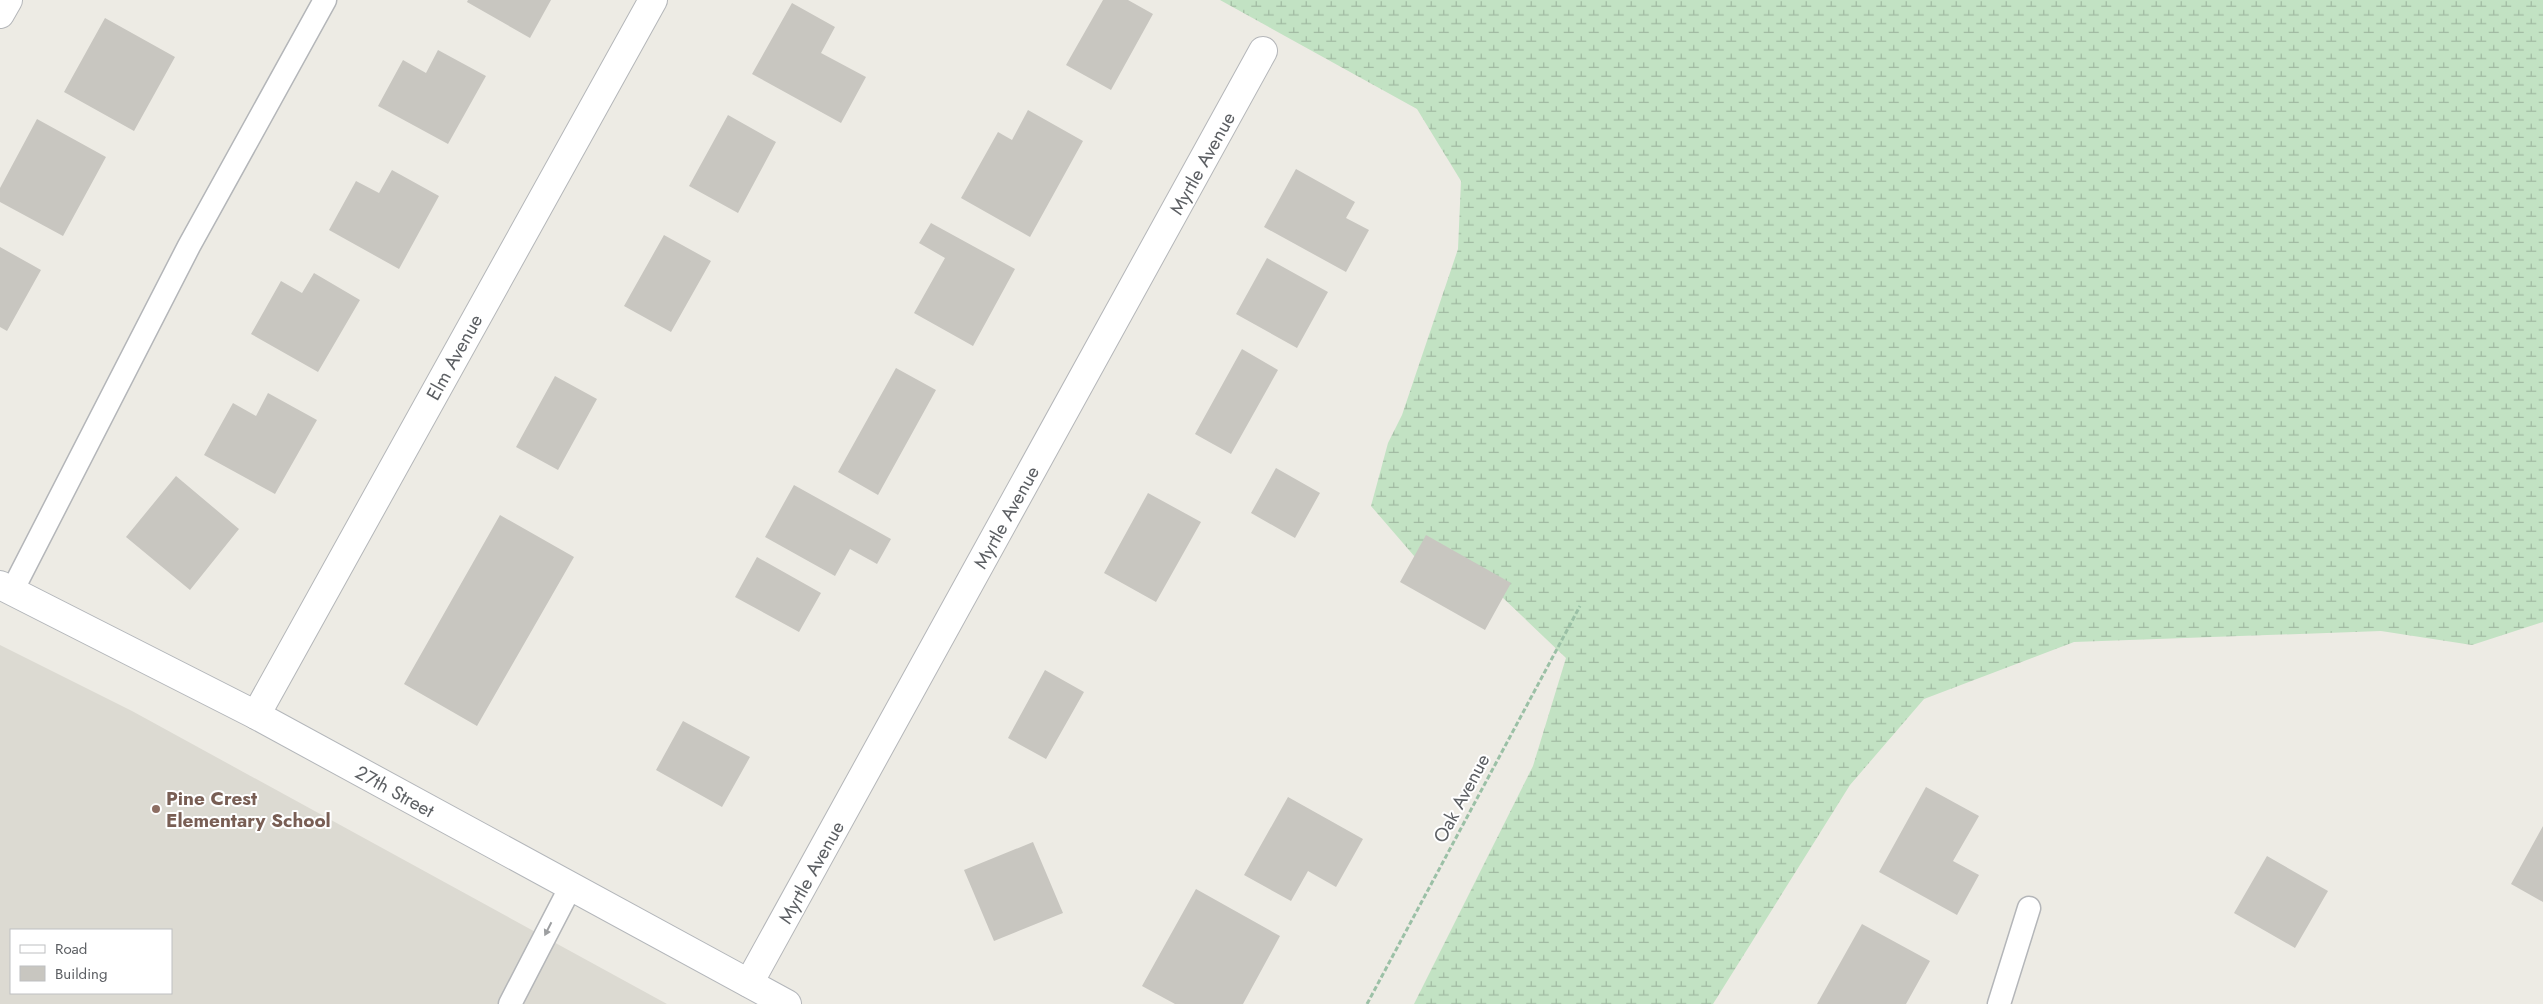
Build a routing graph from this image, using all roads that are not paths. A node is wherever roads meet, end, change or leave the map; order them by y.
1 (8, 0) edge
2 (325, 0) edge
3 (652, 0) edge
4 (0, 14) edge
5 (1263, 51) dead end
6 (6, 588) edge
7 (256, 715) junction
8 (570, 886) junction
9 (2030, 908) dead end
10 (749, 984) junction
11 (510, 1004) edge
12 (787, 1004) edge
13 (1999, 1004) edge

1 - 4 street
2 - 6 lane
3 - 7 street, Elm Avenue
5 - 10 street, Myrtle Avenue
6 - 7 street, 27th Street
7 - 8 street, 27th Street
8 - 10 street, 27th Street
8 -> 11 lane
9 - 13 lane
10 - 12 street, 27th Street

